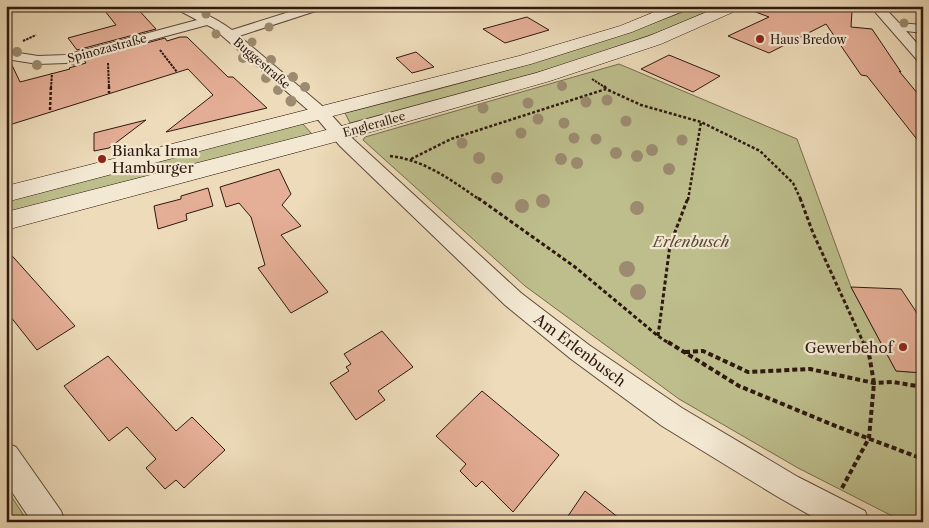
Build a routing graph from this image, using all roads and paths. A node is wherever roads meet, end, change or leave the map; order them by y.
1 (176, 6) edge
2 (321, 6) edge
3 (683, 6) edge
4 (735, 6) edge
5 (876, 6) edge
6 (206, 20) junction
7 (896, 27) junction
8 (923, 29) edge
9 (230, 35) junction
10 (151, 36) junction
11 (108, 48) junction
12 (6, 55) edge
13 (923, 58) edge
14 (52, 68) dead end
15 (177, 72) dead end
16 (109, 93) dead end
17 (50, 110) dead end
18 (321, 114) junction
19 (701, 122) junction
20 (338, 134) junction
21 (358, 154) junction
22 (411, 159) junction
23 (6, 194) edge
24 (6, 221) edge
25 (658, 336) junction
26 (684, 352) junction
27 (874, 383) junction
28 (923, 387) edge
29 (869, 438) junction
30 (6, 457) edge
31 (923, 459) edge
32 (842, 516) edge
33 (50, 522) edge

1 - 6 street, Buggestraße
2 - 9 street
3 - 18 main road, Englerallee
4 - 20 main road, Englerallee
5 - 7 street
6 - 9 street, Buggestraße
6 - 10 street, Spinozastraße
7 - 8 street
7 - 13 street
9 - 18 street, Buggestraße
10 - 11 street, Spinozastraße
10 - 15 path
11 - 12 street, Spinozastraße
11 - 16 path
14 - 17 path
18 - 20 street, Buggestraße
18 - 23 main road, Englerallee
19 - 22 path
19 - 25 path
19 - 27 path
20 - 21 street, Am Erlenbusch
20 - 24 main road, Englerallee
21 - 22 path
21 - 32 street, Am Erlenbusch
22 - 25 path
25 - 26 path
26 - 27 path
26 - 29 path
27 - 28 path
27 - 29 path
29 - 31 path
29 - 32 path
30 - 33 street

